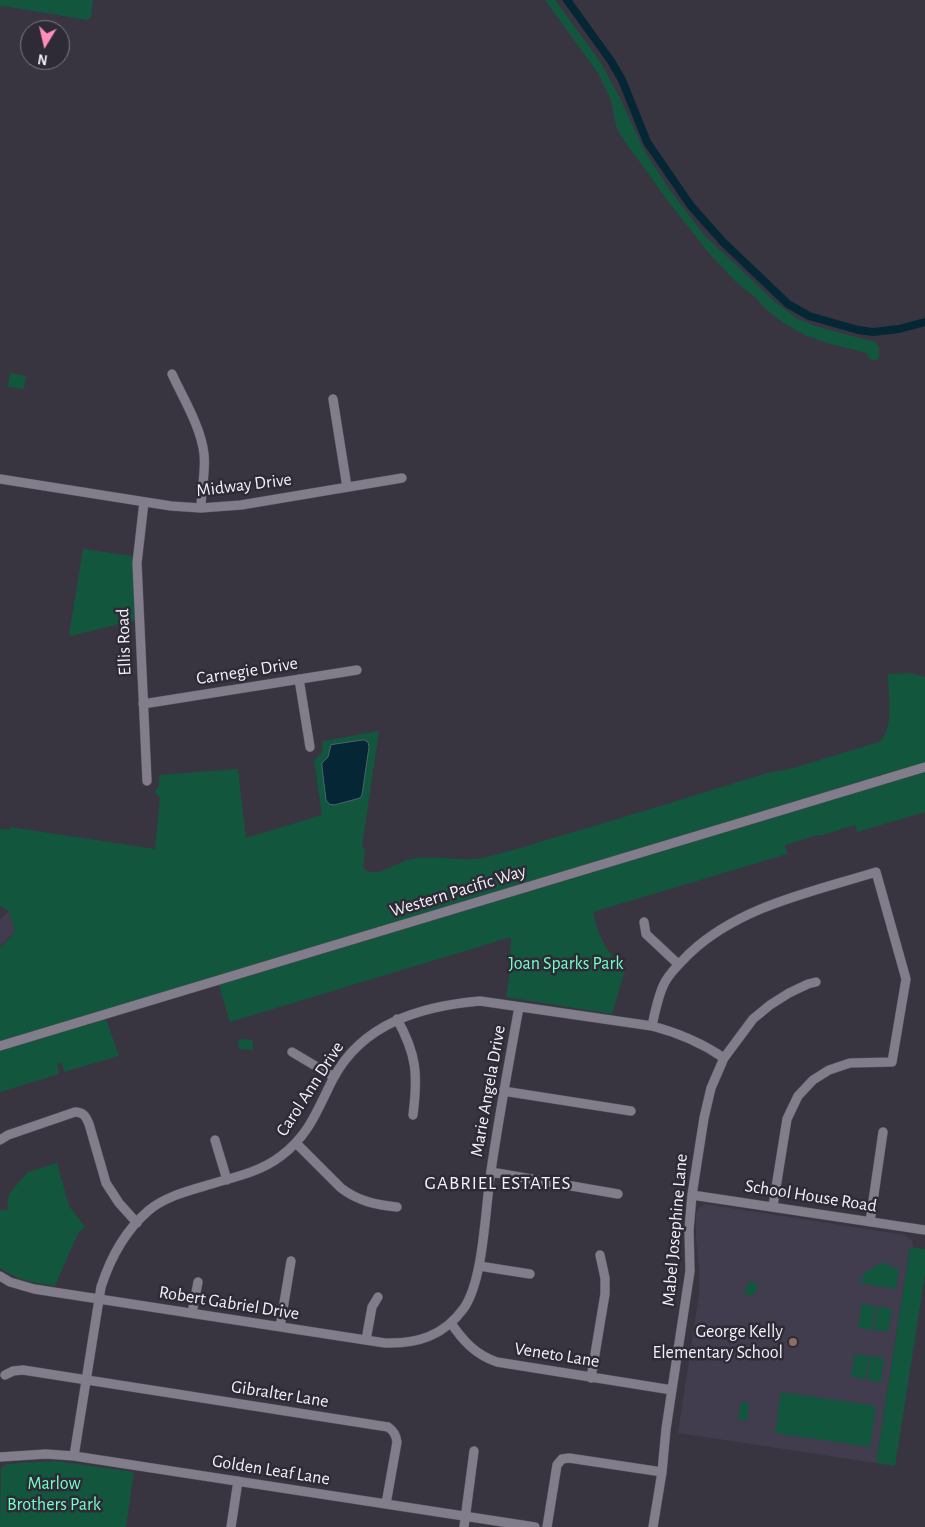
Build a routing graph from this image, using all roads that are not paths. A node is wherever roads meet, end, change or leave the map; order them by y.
1 (172, 374) dead end
2 (333, 399) dead end
3 (402, 478) dead end
4 (0, 479) edge
5 (347, 487) junction
6 (144, 502) junction
7 (201, 508) junction
8 (357, 670) dead end
9 (300, 679) junction
10 (143, 704) junction
11 (310, 747) dead end
12 (925, 767) edge
13 (147, 781) dead end
14 (644, 922) dead end
15 (678, 964) junction
16 (816, 982) dead end
17 (519, 1007) junction
18 (397, 1019) junction
19 (652, 1026) junction
20 (0, 1046) edge
21 (292, 1052) dead end
22 (724, 1058) junction
23 (334, 1077) junction
24 (503, 1091) junction
25 (631, 1111) dead end
26 (412, 1115) dead end
27 (883, 1132) dead end
28 (0, 1140) edge
29 (215, 1140) dead end
30 (296, 1144) junction
31 (490, 1172) junction
32 (227, 1180) junction
33 (618, 1194) dead end
34 (692, 1194) junction
35 (773, 1206) junction
36 (397, 1207) dead end
37 (870, 1222) junction
38 (137, 1223) junction
39 (925, 1230) edge
40 (600, 1255) dead end
41 (291, 1262) dead end
42 (479, 1266) junction
43 (530, 1274) dead end
44 (0, 1276) edge
45 (198, 1282) dead end
46 (378, 1297) dead end
47 (99, 1299) junction
48 (192, 1313) junction
49 (451, 1323) junction
50 (280, 1327) junction
51 (366, 1340) junction
52 (5, 1375) dead end
53 (591, 1378) junction
54 (86, 1380) junction
55 (672, 1390) junction
56 (474, 1451) dead end
57 (74, 1456) junction
58 (0, 1457) edge
59 (662, 1472) junction
60 (238, 1481) junction
61 (386, 1504) junction
62 (465, 1516) junction
63 (231, 1527) edge
64 (464, 1527) edge
65 (536, 1527) edge
66 (547, 1527) edge
67 (653, 1527) edge

1 - 7 street
2 - 5 street
3 - 5 street, Midway Drive
4 - 6 street, Midway Drive
5 - 7 street, Midway Drive
6 - 7 street, Midway Drive
6 - 10 street, Ellis Road
8 - 9 street, Carnegie Drive
9 - 10 street, Carnegie Drive
9 - 11 street
10 - 13 street, Ellis Road
12 - 20 street, Western Pacific Way
14 - 15 street
15 - 19 street
15 - 35 street
16 - 22 street, Mabel Josephine Lane
17 - 18 street, Carol Ann Drive
17 - 19 street, Carol Ann Drive
17 - 24 street, Marie Angela Drive
18 - 23 street, Carol Ann Drive
18 - 26 street
19 - 22 street, Carol Ann Drive
21 - 23 street
22 - 34 street, Mabel Josephine Lane
23 - 30 street, Carol Ann Drive
24 - 25 street
24 - 31 street, Marie Angela Drive
27 - 37 street
28 - 38 street
29 - 32 street
30 - 32 street, Carol Ann Drive
30 - 36 street
31 - 33 street
31 - 42 street, Marie Angela Drive
32 - 38 street, Carol Ann Drive
34 - 35 street, School House Road
34 - 55 street, Mabel Josephine Lane
35 - 37 street, School House Road
37 - 39 street, School House Road
38 - 47 street, Carol Ann Drive
40 - 53 street
41 - 50 street
42 - 43 street
42 - 49 street, Marie Angela Drive
44 - 47 street, Robert Gabriel Drive
45 - 48 street
46 - 51 street
47 - 48 street, Robert Gabriel Drive
47 - 54 street, Carol Ann Drive
48 - 50 street, Robert Gabriel Drive
49 - 51 street, Robert Gabriel Drive
49 - 53 street, Veneto Lane
50 - 51 street, Robert Gabriel Drive
52 - 54 street
53 - 55 street, Veneto Lane
54 - 57 street, Carol Ann Drive
54 - 61 street, Gibralter Lane
55 - 59 street, Mabel Josephine Lane
56 - 62 street
57 - 58 street, Golden Leaf Lane
57 - 60 street, Golden Leaf Lane
59 - 66 street
59 - 67 street, Mabel Josephine Lane
60 - 61 street, Golden Leaf Lane
60 - 63 street
61 - 62 street, Golden Leaf Lane
62 - 64 street
62 - 65 street, Golden Leaf Lane

